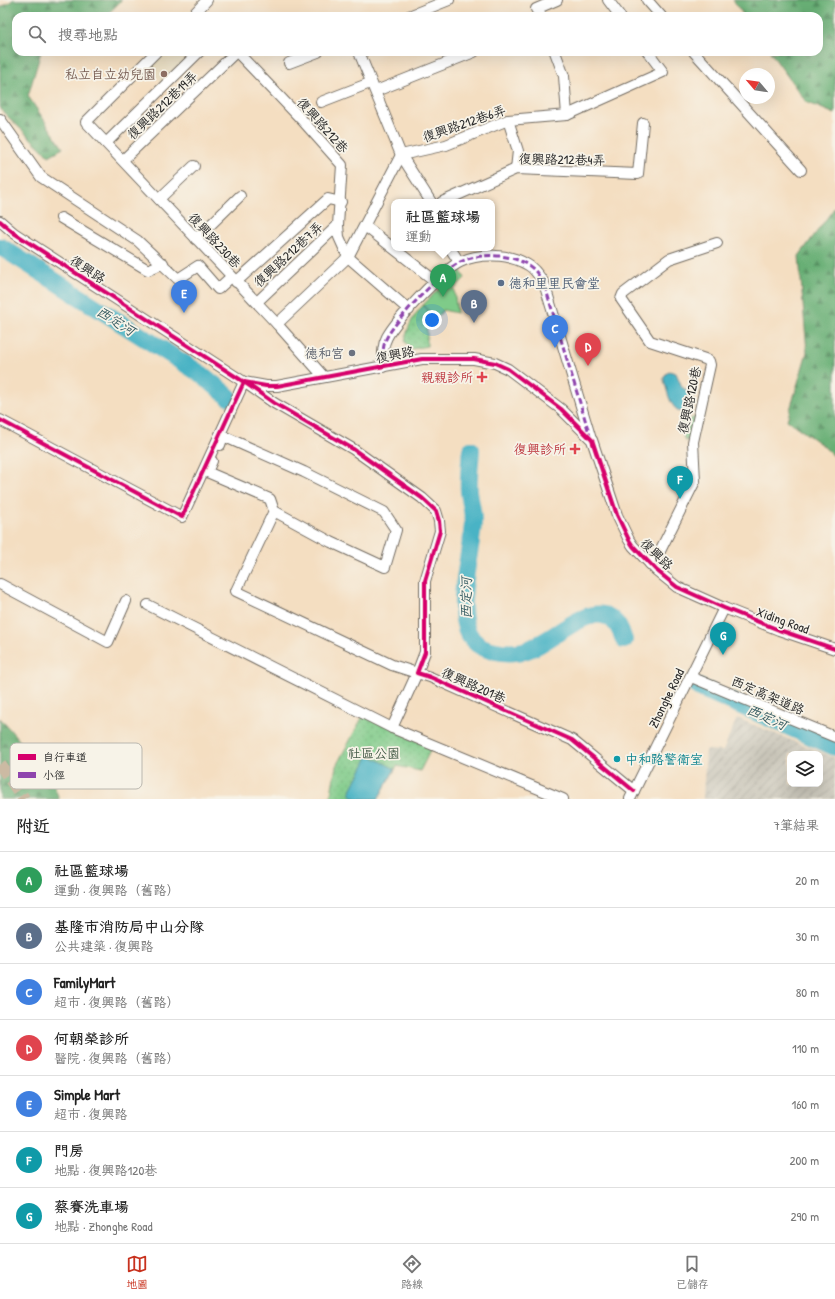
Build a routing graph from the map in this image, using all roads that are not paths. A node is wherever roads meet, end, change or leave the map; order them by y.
1 (207, 0) edge
2 (449, 0) edge
3 (557, 0) edge
4 (608, 0) edge
5 (647, 0) edge
6 (199, 12) edge
7 (419, 12) edge
8 (539, 12) edge
9 (617, 12) edge
10 (658, 12) edge
11 (152, 56) edge
12 (195, 56) edge
13 (233, 56) edge
14 (241, 56) edge
15 (308, 56) edge
16 (361, 56) edge
17 (462, 56) edge
18 (556, 56) edge
19 (651, 56) edge
20 (698, 56) edge
21 (290, 63) dead end
22 (373, 87) junction
23 (321, 102) dead end
24 (567, 114) junction
25 (0, 119) edge
26 (508, 120) junction
27 (643, 123) dead end
28 (106, 143) junction
29 (401, 155) junction
30 (123, 160) junction
31 (194, 166) dead end
32 (516, 169) junction
33 (801, 170) dead end
34 (240, 196) dead end
35 (159, 199) junction
36 (429, 199) edge
37 (449, 199) edge
38 (341, 202) junction
39 (61, 218) dead end
40 (0, 220) edge
41 (338, 225) junction
42 (365, 226) junction
43 (196, 239) junction
44 (717, 243) dead end
45 (391, 246) edge
46 (397, 251) edge
47 (452, 251) edge
48 (348, 257) junction
49 (459, 262) junction
50 (163, 263) junction
51 (234, 280) junction
52 (435, 281) junction
53 (256, 302) junction
54 (409, 310) junction
55 (277, 324) junction
56 (383, 367) junction
57 (324, 377) junction
58 (244, 382) junction
59 (277, 386) junction
60 (274, 403) junction
61 (0, 420) edge
62 (592, 440) junction
63 (274, 512) junction
64 (650, 564) junction
65 (0, 584) edge
66 (126, 601) dead end
67 (148, 605) dead end
68 (724, 608) junction
69 (835, 649) edge
70 (417, 673) junction
71 (691, 677) junction
72 (392, 728) junction
73 (835, 737) edge
74 (632, 795) edge
75 (563, 799) edge

1 - 6 street
2 - 7 street
3 - 8 street
4 - 9 street
5 - 10 street
11 - 28 street, 復興路230巷
12 - 28 street
13 - 30 street, 復興路212巷19弄
14 - 38 street, 復興路212巷
15 - 21 street
16 - 22 street
17 - 22 street
18 - 24 street
19 - 24 street, 復興路212巷6弄
20 - 33 street
22 - 23 street
22 - 29 street
24 - 26 street, 復興路212巷6弄
25 - 50 street
26 - 29 street, 復興路212巷6弄
26 - 32 street
27 - 32 street, 復興路212巷4弄
28 - 30 street, 復興路230巷
29 - 36 street
29 - 42 street
30 - 35 street, 復興路230巷
31 - 35 street
32 - 37 street, 復興路212巷4弄
34 - 43 street
35 - 43 street, 復興路230巷
38 - 41 street, 復興路212巷
38 - 51 street
39 - 50 street
40 - 58 street, 復興路
41 - 48 street, 復興路212巷
41 - 53 street, 復興路212巷7弄
42 - 45 street
42 - 48 street
43 - 51 street, 復興路230巷
44 - 64 street, 復興路120巷
46 - 52 street
47 - 49 street
48 - 54 street, 復興路212巷
48 - 55 street
49 - 52 street
49 - 62 street
50 - 51 street
51 - 53 street, 復興路230巷
52 - 54 street
53 - 55 street, 復興路230巷
54 - 56 street
55 - 57 street, 復興路230巷
56 - 57 street, 復興路
56 - 62 street, 復興路
57 - 59 street, 復興路
58 - 59 street, 復興路
58 - 60 street
58 - 61 street
59 - 60 street
60 - 70 street
62 - 64 street, 復興路
63 - 63 street
63 - 70 street, 復興路201巷
64 - 68 street, 復興路
65 - 66 street
67 - 72 street
68 - 69 street, Xiding Road
68 - 71 street, Zhonghe Road
70 - 72 street
70 - 74 street, 復興路201巷
71 - 73 street, 西定高架道路
71 - 74 street, Zhonghe Road
72 - 75 street

